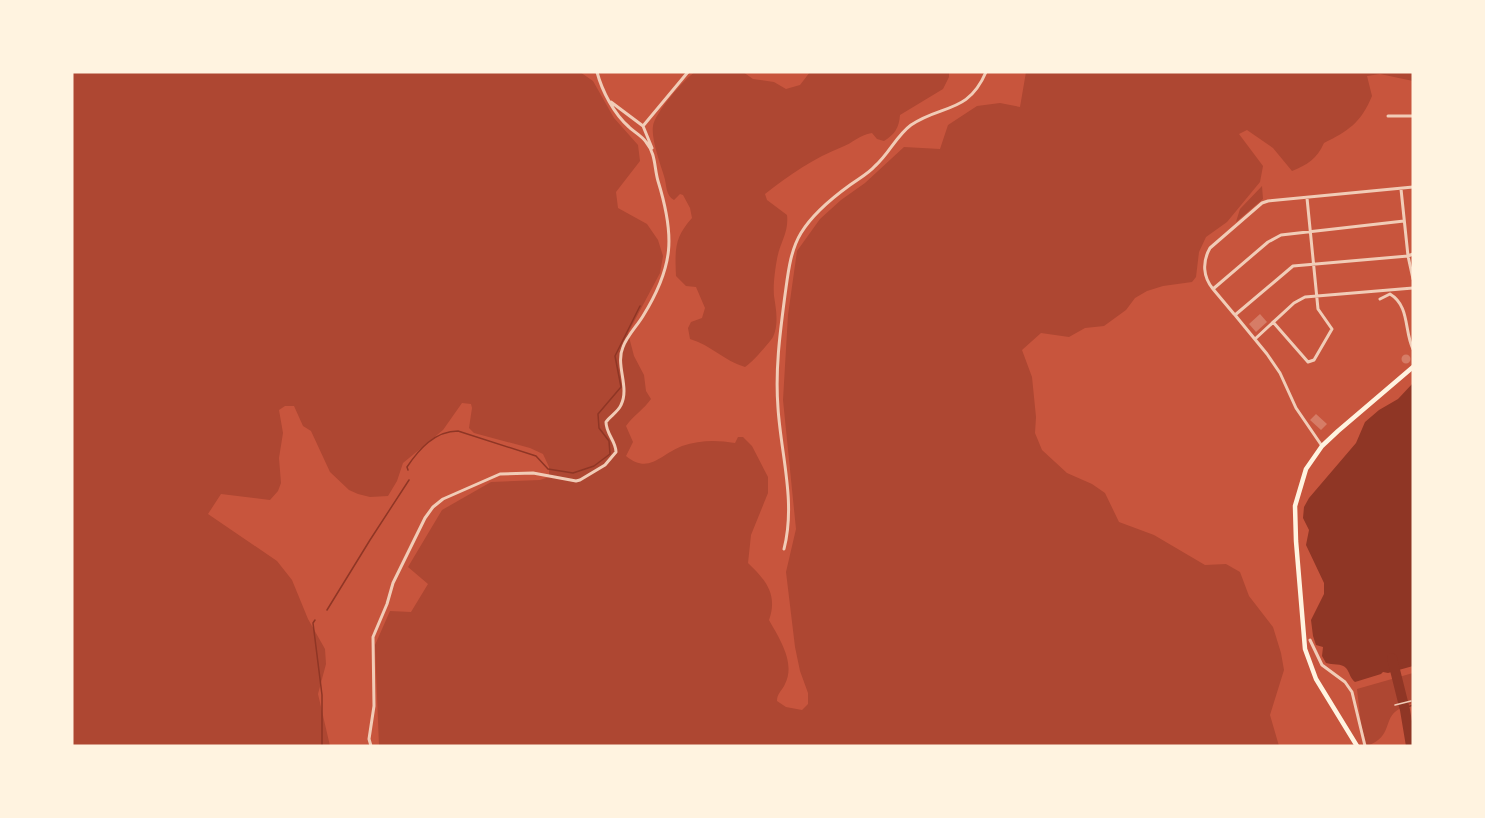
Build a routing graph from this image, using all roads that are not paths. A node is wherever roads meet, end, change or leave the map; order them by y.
1 (597, 72) edge
2 (688, 72) edge
3 (986, 72) edge
4 (610, 101) junction
5 (1388, 116) dead end
6 (1413, 116) edge
7 (643, 126) junction
8 (651, 150) junction
9 (1413, 187) edge
10 (1401, 188) junction
11 (1307, 198) junction
12 (1404, 221) junction
13 (1310, 230) junction
14 (1413, 254) edge
15 (1408, 256) junction
16 (1313, 263) junction
17 (1413, 279) edge
18 (1413, 288) edge
19 (1213, 289) junction
20 (1317, 295) junction
21 (1380, 299) dead end
22 (1235, 315) junction
23 (1274, 322) junction
24 (1256, 339) junction
25 (1413, 349) edge
26 (1413, 367) edge
27 (1322, 446) junction
28 (784, 549) dead end
29 (1310, 640) dead end
30 (1411, 701) dead end
31 (1395, 705) dead end
32 (371, 746) edge
33 (1358, 746) edge
34 (1365, 746) edge

1 - 4 street
2 - 7 street
3 - 28 street
4 - 7 street
4 - 8 street
5 - 6 street
7 - 8 street
8 - 32 street
9 - 10 street
10 - 11 street
10 - 12 street
11 - 13 street
11 - 19 street
12 - 13 street
12 - 15 street
13 - 16 street
13 - 19 street
14 - 15 street
15 - 16 street
15 - 17 street
16 - 20 street
16 - 22 street
18 - 20 street
19 - 22 street
20 - 23 street
20 - 23 street
21 - 25 street
22 - 24 street
23 - 24 street
24 - 27 street
26 - 27 main road
27 - 33 main road
29 - 34 street
30 - 31 lane

